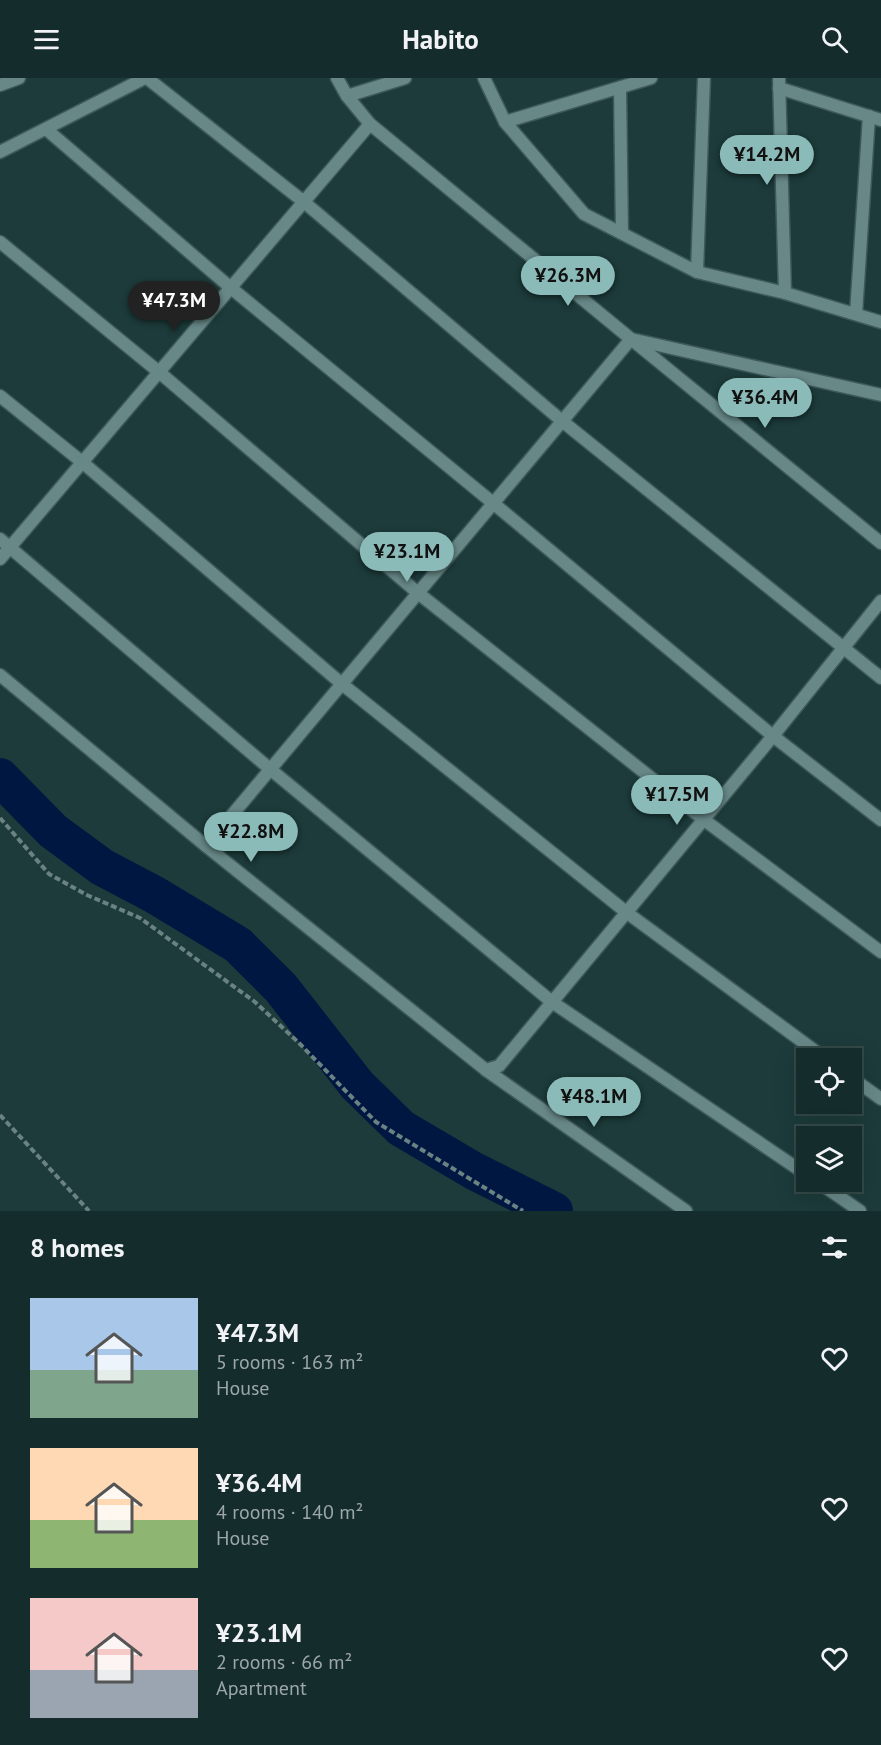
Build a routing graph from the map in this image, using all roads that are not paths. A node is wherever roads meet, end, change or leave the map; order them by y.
1 (19, 78) edge
2 (146, 78) edge
3 (337, 78) edge
4 (405, 78) edge
5 (484, 78) edge
6 (651, 78) edge
7 (704, 78) edge
8 (779, 83) edge
9 (0, 85) edge
10 (620, 88) junction
11 (347, 96) junction
12 (875, 118) edge
13 (505, 122) junction
14 (370, 124) junction
15 (46, 129) junction
16 (0, 152) edge
17 (304, 202) junction
18 (622, 233) junction
19 (0, 242) edge
20 (697, 273) junction
21 (231, 288) junction
22 (785, 293) junction
23 (856, 314) junction
24 (881, 322) edge
25 (631, 339) junction
26 (159, 372) junction
27 (881, 395) edge
28 (0, 396) edge
29 (562, 421) junction
30 (82, 462) junction
31 (493, 503) junction
32 (5, 543) edge
33 (881, 543) edge
34 (0, 559) edge
35 (418, 593) junction
36 (881, 601) edge
37 (843, 649) junction
38 (0, 675) edge
39 (881, 678) edge
40 (342, 684) junction
41 (773, 736) junction
42 (270, 769) junction
43 (703, 819) junction
44 (881, 820) edge
45 (206, 846) junction
46 (626, 912) junction
47 (881, 952) edge
48 (552, 1002) junction
49 (811, 1048) edge
50 (486, 1071) junction
51 (862, 1085) edge
52 (881, 1099) edge
53 (796, 1168) edge
54 (832, 1192) edge
55 (686, 1211) edge
56 (860, 1211) edge

1 - 9 street
2 - 15 street
2 - 17 street
3 - 11 street
4 - 11 street
5 - 13 street
6 - 10 street
7 - 20 street
8 - 12 street
8 - 22 street
10 - 13 street
10 - 18 street
11 - 14 street
12 - 23 street
13 - 18 street
14 - 17 street
14 - 25 street
15 - 16 street
15 - 21 street
17 - 21 street
17 - 29 street
18 - 20 street
19 - 26 street
20 - 22 street
21 - 26 street
21 - 31 street
22 - 23 street
23 - 24 street
25 - 27 street
25 - 29 street
25 - 33 street
26 - 30 street
26 - 35 street
28 - 30 street
29 - 31 street
29 - 37 street
30 - 32 street
30 - 40 street
31 - 35 street
31 - 41 street
32 - 34 street
32 - 42 street
35 - 40 street
35 - 43 street
36 - 37 street
37 - 39 street
37 - 41 street
38 - 45 street
40 - 42 street
40 - 46 street
41 - 43 street
41 - 44 street
42 - 45 street
42 - 48 street
43 - 46 street
43 - 47 street
45 - 50 street
46 - 48 street
46 - 49 street
48 - 50 street
48 - 53 street
50 - 55 street
51 - 52 street
54 - 56 street

